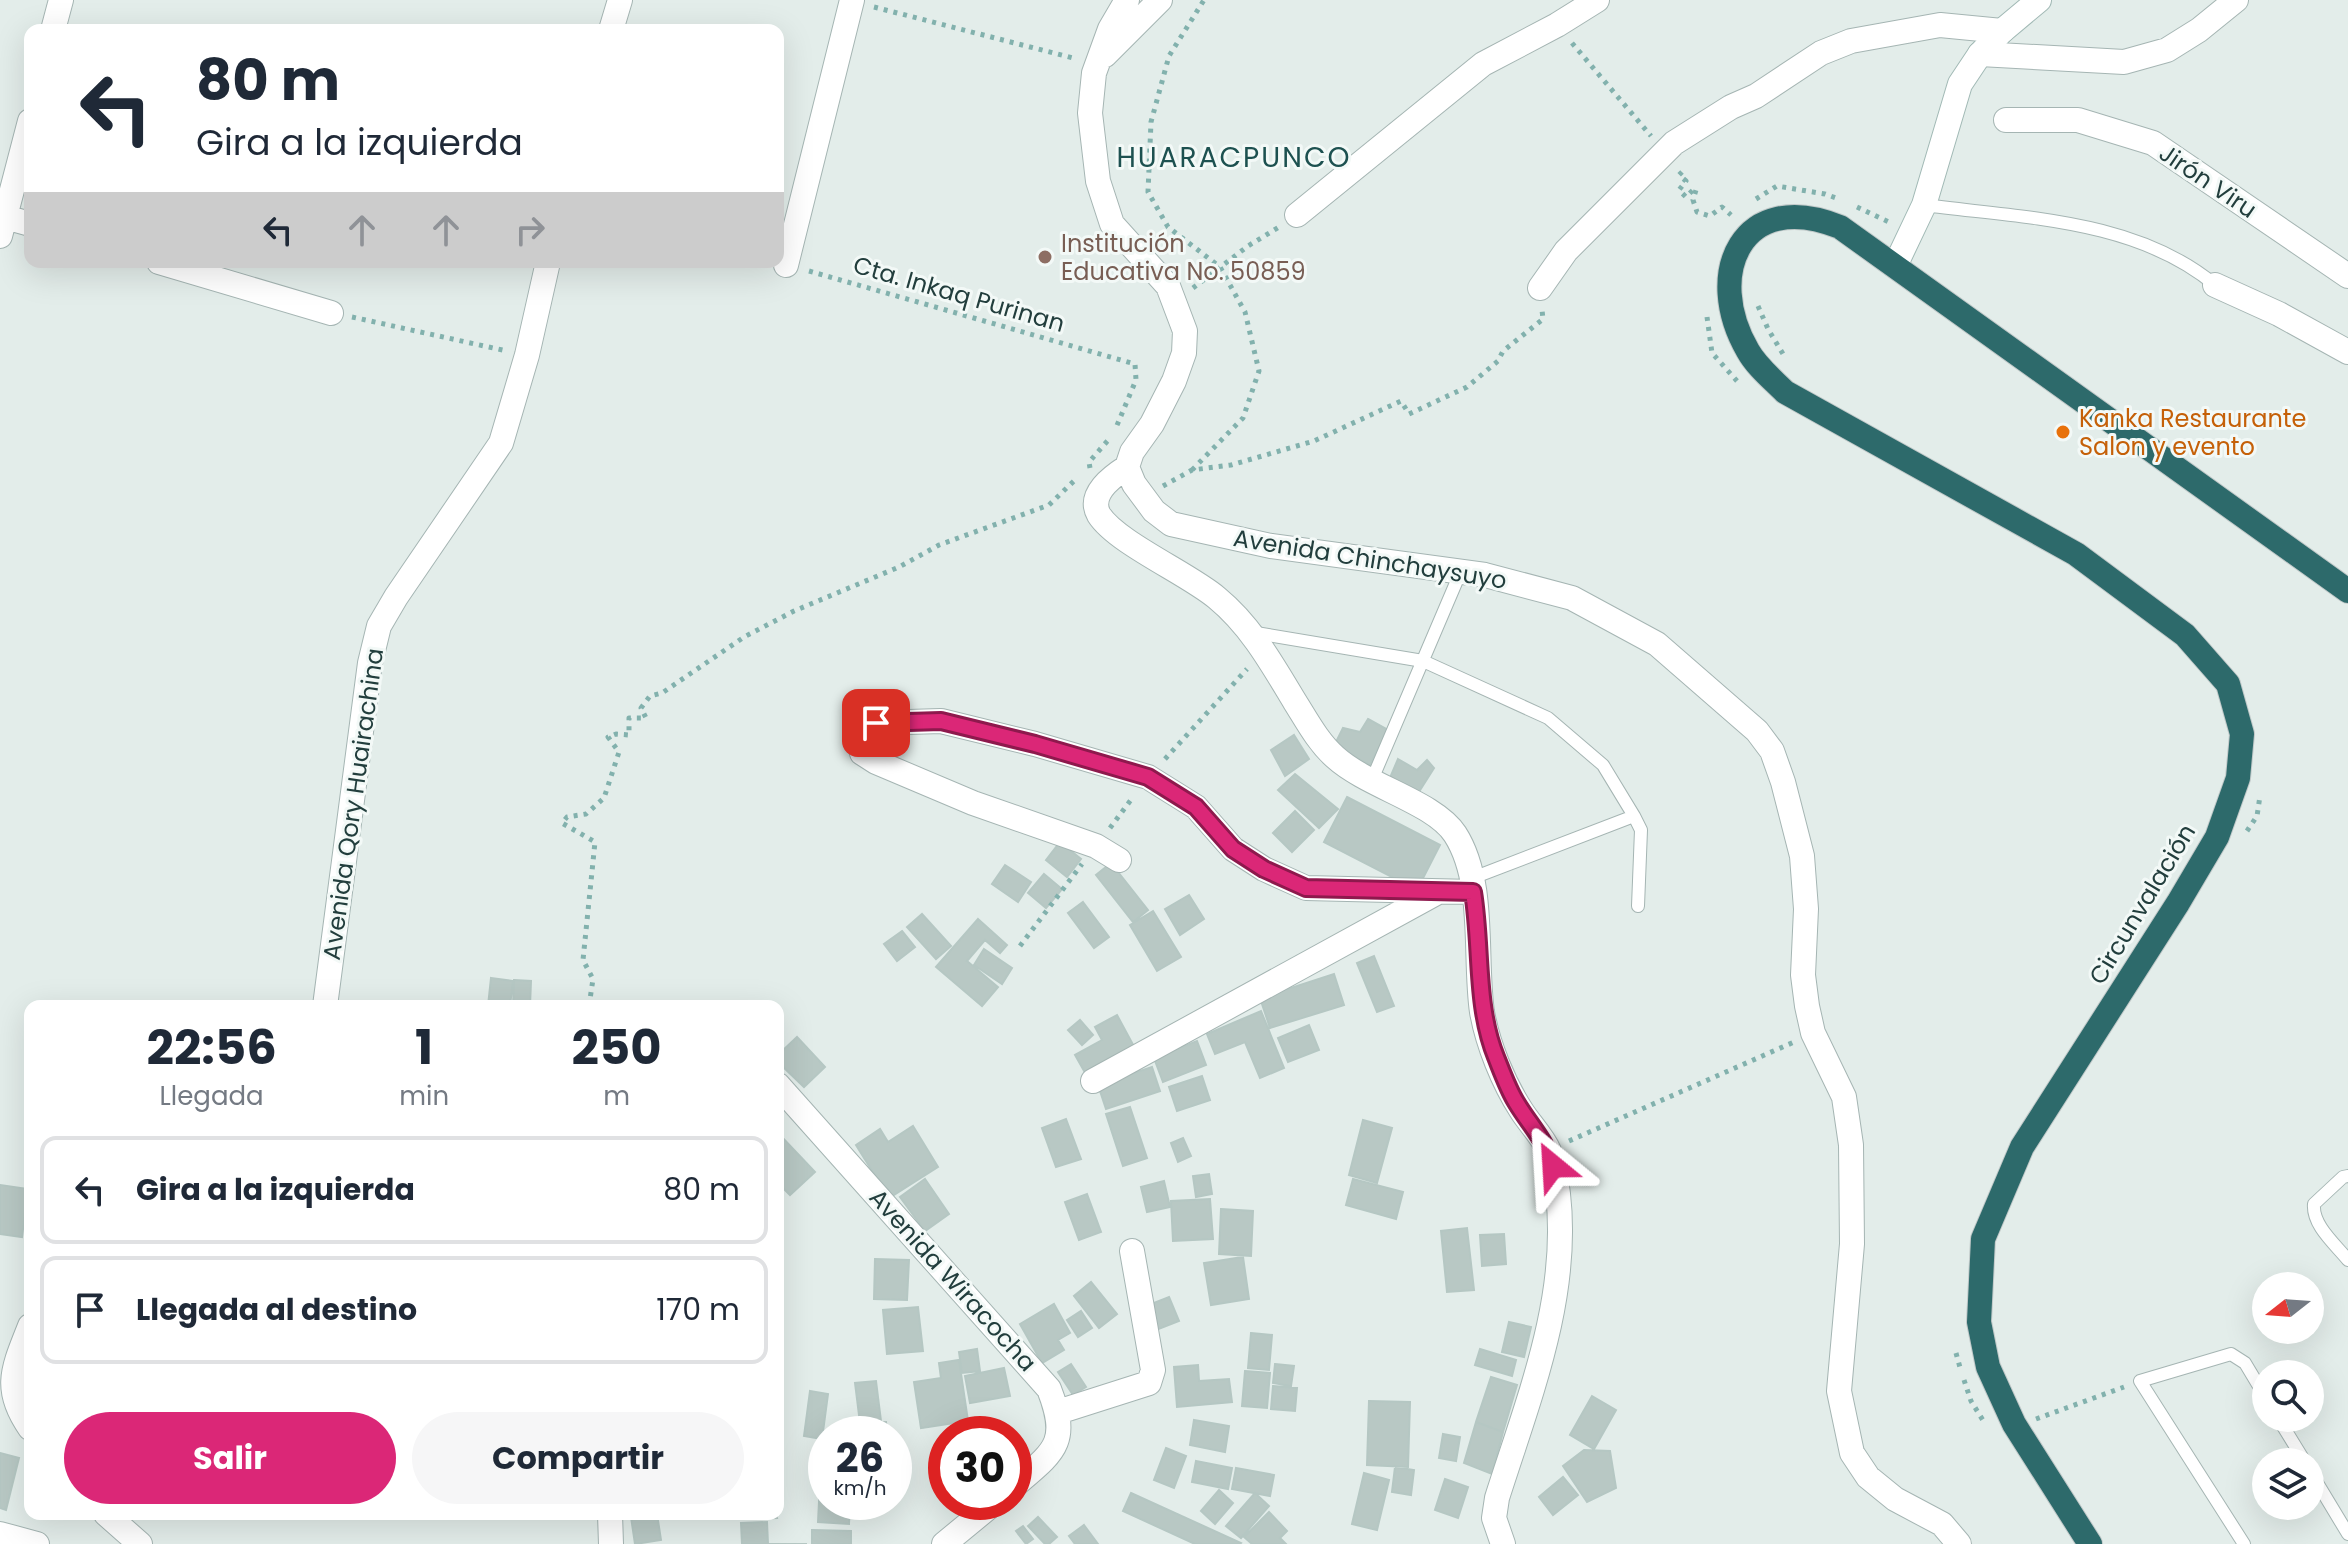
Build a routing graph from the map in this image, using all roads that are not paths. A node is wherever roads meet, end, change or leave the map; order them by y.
1 (61, 0) edge
2 (620, 0) edge
3 (1127, 0) edge
4 (1160, 0) edge
5 (1597, 0) edge
6 (2039, 0) edge
7 (2236, 0) edge
8 (852, 1) edge
9 (55, 24) edge
10 (613, 24) edge
11 (2002, 31) junction
12 (1980, 54) junction
13 (1097, 63) junction
14 (2006, 120) dead end
15 (24, 145) edge
16 (1924, 205) junction
17 (1297, 215) road end
18 (24, 225) edge
19 (3, 227) edge
20 (786, 265) road end
21 (1895, 266) junction
22 (179, 268) edge
23 (547, 268) edge
24 (2348, 276) edge
25 (2215, 285) joint
26 (1540, 288) road end
27 (331, 313) road end
28 (2348, 352) edge
29 (1127, 467) junction
30 (1461, 571) junction
31 (2348, 591) edge
32 (1250, 632) junction
33 (1423, 661) junction
34 (1371, 782) junction
35 (1634, 816) junction
36 (1119, 860) dead end
37 (1471, 886) junction
38 (1439, 892) junction
39 (1638, 906) dead end
40 (326, 1000) edge
41 (1093, 1081) dead end
42 (784, 1092) edge
43 (2348, 1176) edge
44 (1132, 1251) dead end
45 (2348, 1260) edge
46 (24, 1342) edge
47 (2252, 1375) edge
48 (1058, 1412) junction
49 (24, 1416) edge
50 (1032, 1471) edge
51 (2324, 1494) edge
52 (113, 1520) edge
53 (610, 1520) edge
54 (973, 1520) edge
55 (0, 1534) edge
56 (2348, 1534) edge
57 (37, 1544) edge
58 (140, 1544) edge
59 (611, 1544) edge
60 (944, 1544) edge
61 (1503, 1544) edge
62 (1959, 1544) edge
63 (2090, 1544) edge
64 (2244, 1544) edge

1 - 9 street
2 - 10 street
3 - 13 street
4 - 13 street
5 - 17 street
6 - 11 street
7 - 12 street
8 - 20 street
11 - 12 street
11 - 26 street
12 - 16 street
13 - 29 street
14 - 24 street, Jirón Viru
15 - 19 street
16 - 21 street
16 - 25 lane
18 - 19 street
21 - 31 highway, Circunvalación
21 - 63 highway, Circunvalación
22 - 27 street
23 - 40 street, Avenida Qory Huairachina
25 - 28 street
29 - 30 street, Avenida Chinchaysuyo
29 - 32 street
30 - 33 lane
30 - 62 street, Avenida Chinchaysuyo
32 - 33 lane
32 - 34 street
33 - 34 lane
33 - 35 lane
34 - 37 street
35 - 37 lane
35 - 39 lane
36 - 38 street
37 - 38 street
37 - 61 street
38 - 41 street
42 - 48 street, Avenida Wiracocha
43 - 45 lane
44 - 48 street
46 - 49 street
47 - 64 lane
48 - 50 street
51 - 56 lane
52 - 58 street
53 - 59 street
54 - 60 street
55 - 57 street

